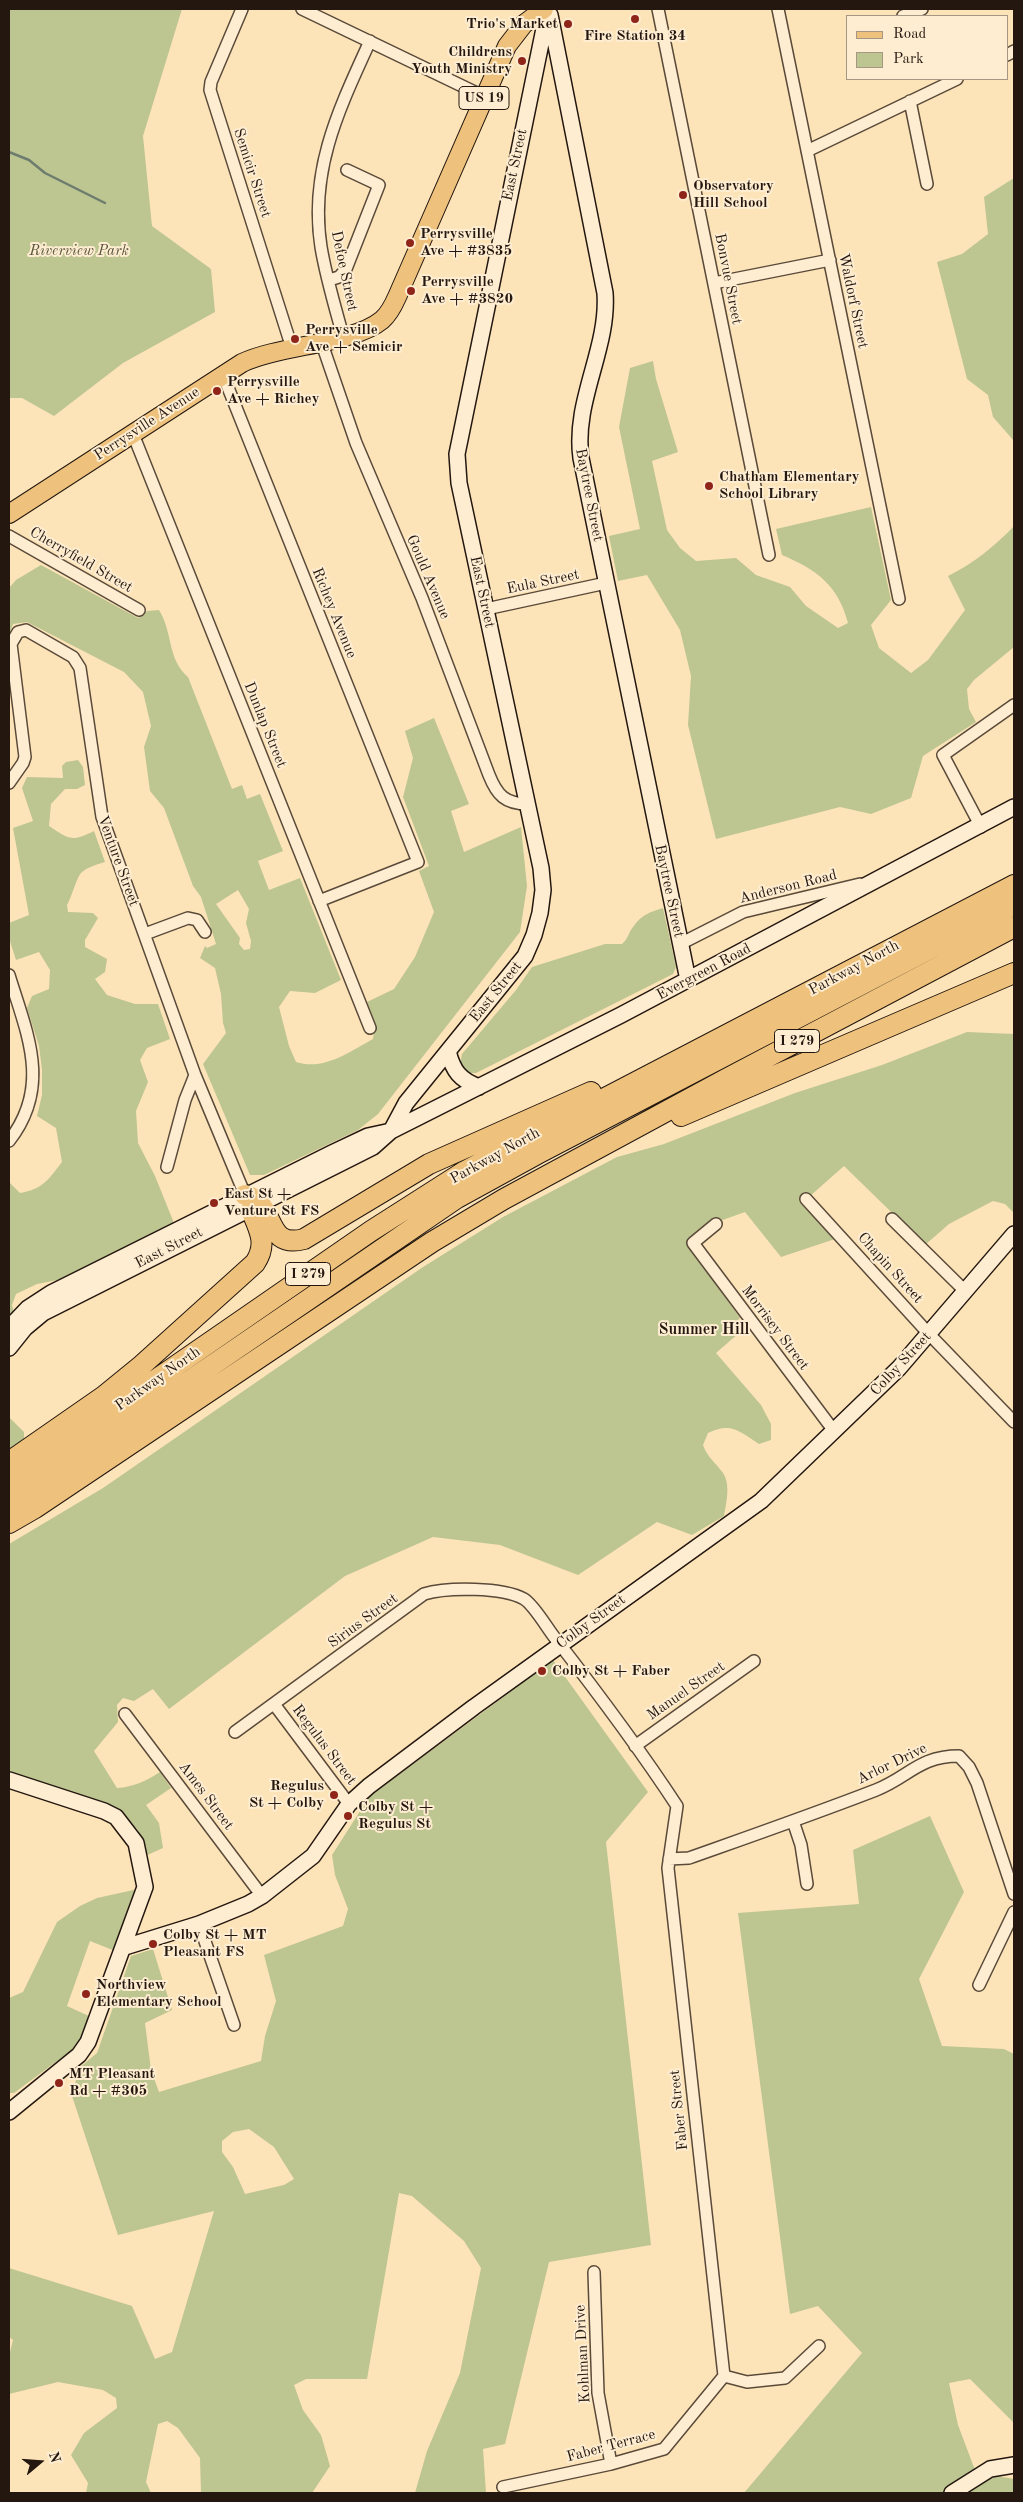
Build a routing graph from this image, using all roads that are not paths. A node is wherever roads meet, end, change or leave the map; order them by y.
1 (242, 9) edge
2 (302, 9) edge
3 (547, 9) edge
4 (658, 9) edge
5 (778, 9) edge
6 (922, 9) edge
7 (905, 15) edge
8 (370, 42) junction
9 (955, 80) edge
10 (485, 97) junction
11 (910, 101) junction
12 (807, 151) junction
13 (347, 170) dead end
14 (927, 184) dead end
15 (830, 260) junction
16 (329, 280) junction
17 (714, 283) junction
18 (343, 336) junction
19 (321, 341) junction
20 (292, 348) junction
21 (223, 375) junction
22 (132, 434) junction
23 (9, 514) edge
24 (9, 536) edge
25 (769, 555) dead end
26 (606, 583) junction
27 (899, 599) dead end
28 (486, 609) junction
29 (138, 610) dead end
30 (1014, 704) edge
31 (9, 782) edge
32 (528, 804) junction
33 (1014, 807) edge
34 (981, 826) junction
35 (879, 880) junction
36 (1014, 885) edge
37 (319, 900) junction
38 (1014, 905) edge
39 (1014, 927) edge
40 (205, 932) dead end
41 (145, 934) junction
42 (680, 944) junction
43 (1014, 973) edge
44 (9, 975) edge
45 (688, 980) junction
46 (370, 1028) dead end
47 (448, 1051) junction
48 (195, 1075) junction
49 (479, 1087) junction
50 (622, 1090) junction
51 (391, 1131) junction
52 (9, 1141) edge
53 (582, 1158) junction
54 (168, 1167) dead end
55 (806, 1200) dead end
56 (252, 1202) junction
57 (892, 1219) dead end
58 (716, 1224) dead end
59 (1014, 1234) edge
60 (965, 1291) junction
61 (9, 1328) edge
62 (930, 1334) junction
63 (9, 1348) edge
64 (1014, 1422) edge
65 (834, 1431) junction
66 (9, 1462) edge
67 (9, 1481) edge
68 (9, 1501) edge
69 (9, 1523) edge
70 (560, 1644) junction
71 (754, 1661) dead end
72 (274, 1704) junction
73 (125, 1714) dead end
74 (235, 1732) dead end
75 (635, 1746) junction
76 (9, 1780) edge
77 (349, 1804) junction
78 (793, 1821) junction
79 (669, 1859) junction
80 (807, 1884) dead end
81 (1014, 1894) edge
82 (262, 1896) junction
83 (1014, 1912) edge
84 (199, 1924) junction
85 (124, 1947) junction
86 (979, 1984) dead end
87 (234, 2025) dead end
88 (9, 2112) edge
89 (594, 2272) dead end
90 (819, 2346) dead end
91 (724, 2376) junction
92 (611, 2464) junction
93 (1014, 2465) edge
94 (503, 2488) dead end
95 (952, 2493) edge

1 - 20 street, Semicir Street
2 - 8 street
3 - 10 main road, Perrysville Avenue / US 19
3 - 26 street, Baytree Street
3 - 28 street, East Street
4 - 17 street, Bonvue Street
5 - 12 street, Waldorf Street
6 - 7 street
8 - 10 street
8 - 16 street, Defoe Street
9 - 11 street
10 - 18 main road, Perrysville Avenue / US 19
11 - 12 street
11 - 14 street
12 - 15 street, Waldorf Street
13 - 16 street
15 - 17 street
15 - 27 street, Waldorf Street
16 - 18 street, Defoe Street
17 - 25 street, Bonvue Street
18 - 19 main road, Perrysville Avenue / US 19
19 - 20 main road, Perrysville Avenue / US 19
19 - 32 street, Gould Avenue
20 - 21 main road, Perrysville Avenue / US 19
21 - 22 main road, Perrysville Avenue / US 19
21 - 37 street, Richey Avenue
22 - 23 main road, Perrysville Avenue / US 19
22 - 37 street, Dunlap Street
24 - 29 street, Cherryfield Street
26 - 28 street, Eula Street
26 - 42 street, Baytree Street
28 - 32 street, East Street
30 - 34 street
31 - 41 street, Venture Street
32 - 47 street, East Street
33 - 34 street, Evergreen Road
34 - 35 street, Evergreen Road
35 - 42 street, Anderson Road
35 - 45 street, Evergreen Road
36 - 50 highway, Parkway North / I 279
37 - 46 street, Dunlap Street
38 - 68 highway
39 - 53 highway, I 279
40 - 41 street
41 - 48 street, Venture Street
42 - 45 street, Baytree Street
43 - 53 highway
44 - 52 street
45 - 49 street, Evergreen Road
47 - 49 street
47 - 51 street, East Street
48 - 54 street
48 - 56 street, Venture Street
49 - 51 street, Evergreen Road
50 - 56 highway
50 - 67 highway, Parkway North / I 279
51 - 56 street, East Street
53 - 69 highway, I 279
55 - 62 street, Chapin Street
56 - 61 street, East Street
56 - 63 street, East Street
56 - 66 highway
57 - 60 street
58 - 65 street, Morrisey Street
59 - 60 street, Colby Street
60 - 62 street, Colby Street
62 - 64 street, Chapin Street
62 - 65 street, Colby Street
65 - 70 street, Colby Street
70 - 72 street, Sirius Street
70 - 75 street, Faber Street
70 - 77 street, Colby Street
71 - 75 street, Manuel Street
72 - 74 street, Sirius Street
72 - 77 street, Regulus Street
73 - 82 street, Ames Street
75 - 79 street, Faber Street
76 - 85 street
77 - 82 street, Colby Street
78 - 79 street, Arlor Drive
78 - 80 street
78 - 81 street, Arlor Drive
79 - 91 street, Faber Street
82 - 84 street, Colby Street
83 - 86 street
84 - 85 street, Colby Street
84 - 87 street
85 - 88 street
89 - 92 street, Kohlman Drive
90 - 91 street
91 - 92 street, Faber Terrace
92 - 94 street, Faber Terrace
93 - 95 street

